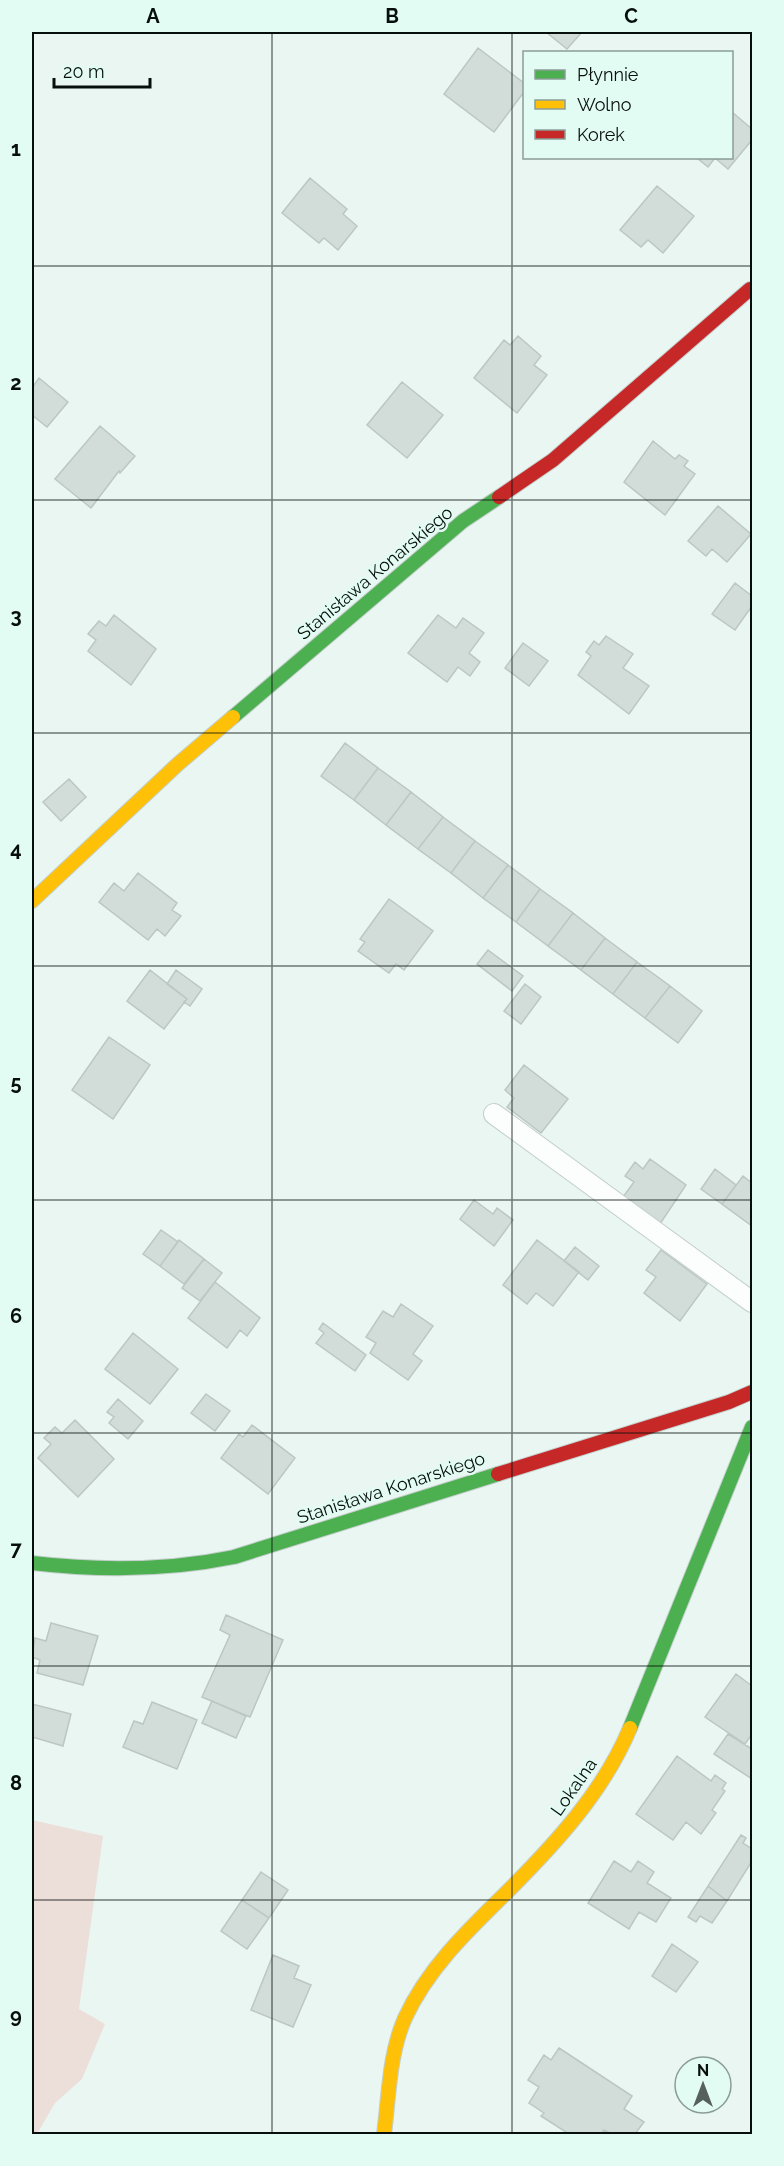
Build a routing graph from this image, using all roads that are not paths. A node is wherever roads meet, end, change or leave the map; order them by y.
1 (753, 291) edge
2 (32, 901) edge
3 (494, 1114) dead end
4 (753, 1302) edge
5 (753, 1392) edge
6 (753, 1427) edge
7 (32, 1563) edge
8 (384, 2134) edge

1 - 2 street, Stanisława Konarskiego
3 - 4 lane
5 - 7 street, Stanisława Konarskiego
6 - 8 street, Lokalna

